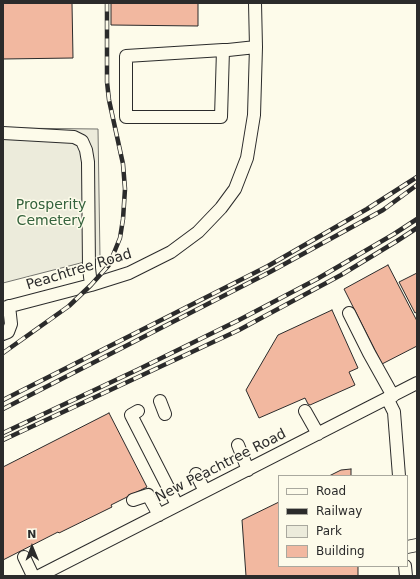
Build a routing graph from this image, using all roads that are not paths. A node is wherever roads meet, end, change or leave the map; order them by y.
1 (255, 3) edge
2 (256, 47) junction
3 (224, 50) junction
4 (3, 133) edge
5 (91, 285) junction
6 (6, 307) edge
7 (349, 313) dead end
8 (3, 334) edge
9 (417, 383) edge
10 (390, 397) junction
11 (160, 401) dead end
12 (305, 412) dead end
13 (135, 413) dead end
14 (165, 414) dead end
15 (318, 434) junction
16 (238, 445) dead end
17 (248, 470) junction
18 (196, 474) dead end
19 (399, 475) edge
20 (205, 492) junction
21 (133, 500) dead end
22 (177, 506) junction
23 (159, 515) junction
24 (24, 558) dead end
25 (33, 576) edge
26 (39, 576) edge

1 - 2 street, Peachtree Road
2 - 3 street
2 - 5 street, Peachtree Road
3 - 3 street
4 - 5 street
5 - 6 street, Peachtree Road
6 - 8 street
7 - 10 street
9 - 10 street, New Peachtree Road
10 - 15 street, New Peachtree Road
10 - 19 street
11 - 14 street
12 - 15 street
13 - 22 street
15 - 17 street, New Peachtree Road
16 - 17 street
17 - 20 street, New Peachtree Road
18 - 20 street
20 - 22 street, New Peachtree Road
21 - 23 street
22 - 23 street, New Peachtree Road
23 - 26 street, New Peachtree Road
24 - 25 street

